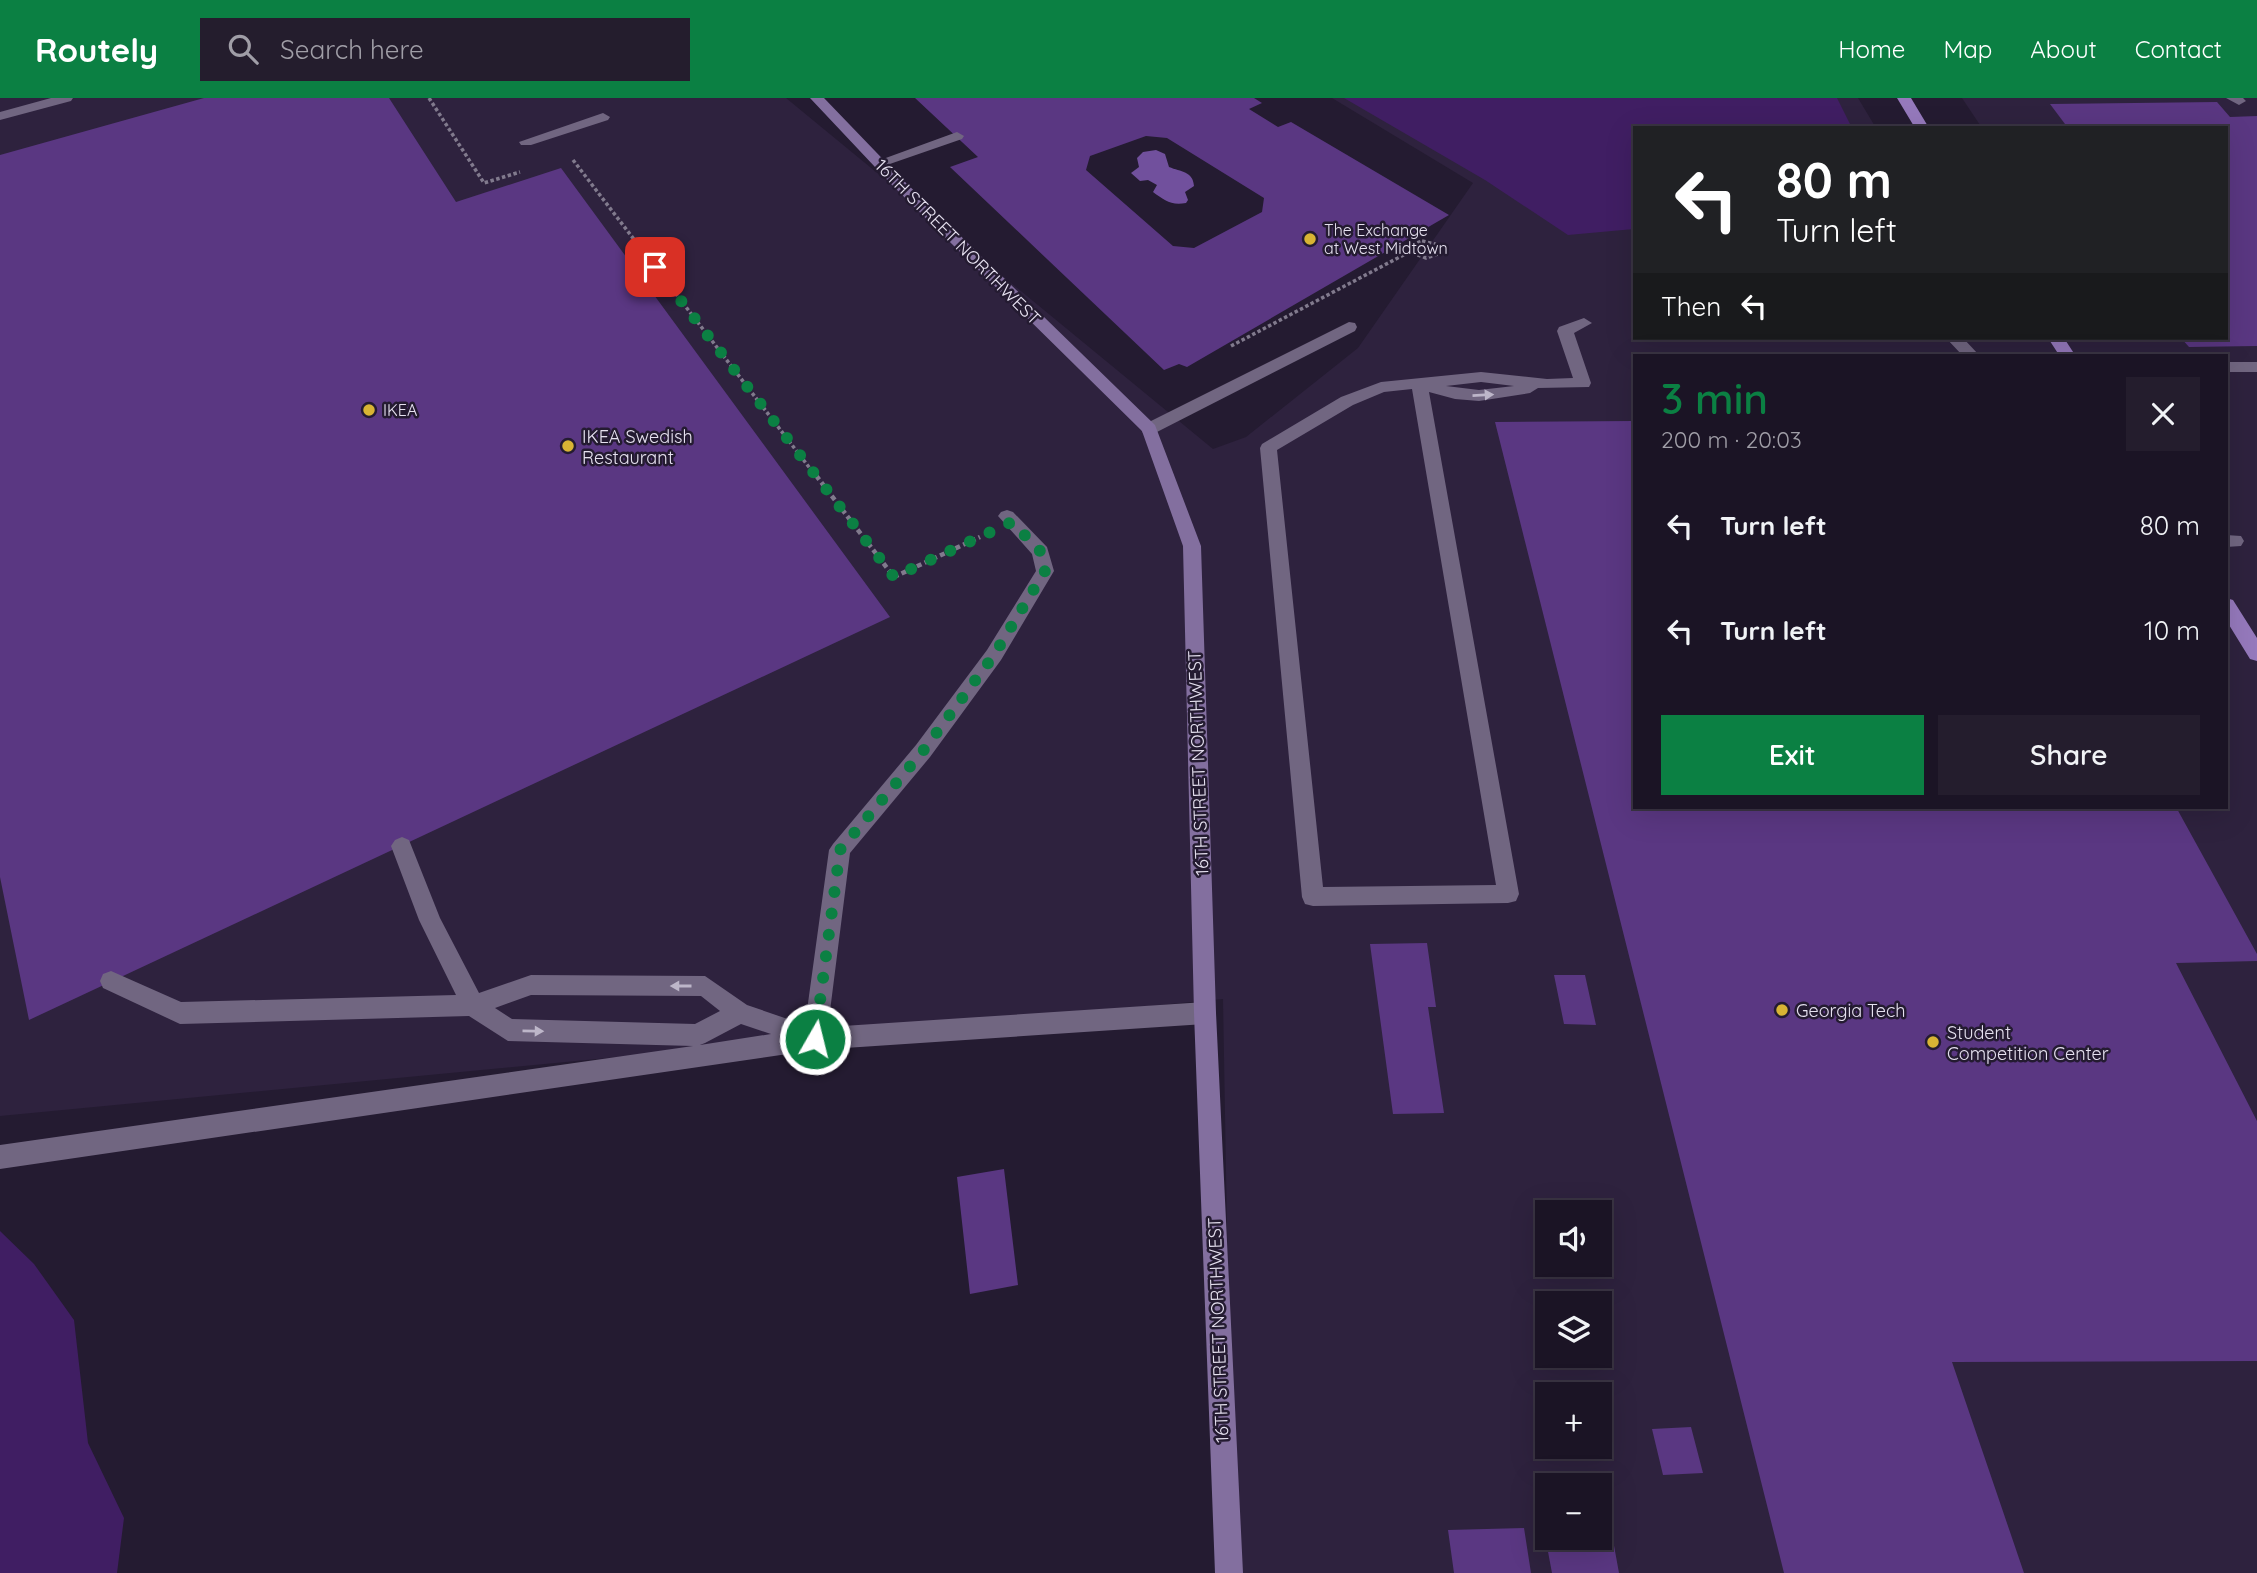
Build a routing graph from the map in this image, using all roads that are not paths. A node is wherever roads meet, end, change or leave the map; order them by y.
1 (66, 98) edge
2 (817, 98) edge
3 (1904, 98) edge
4 (0, 116) edge
5 (603, 117) dead end
6 (1921, 126) edge
7 (957, 136) dead end
8 (526, 142) dead end
9 (878, 163) junction
10 (1584, 323) dead end
11 (1349, 327) dead end
12 (1956, 340) edge
13 (1970, 354) edge
14 (2228, 367) edge
15 (2257, 367) edge
16 (1419, 384) junction
17 (1149, 429) junction
18 (1010, 519) road end
19 (2228, 608) edge
20 (2257, 654) edge
21 (402, 846) dead end
22 (111, 981) dead end
23 (473, 1005) junction
24 (740, 1013) junction
25 (1205, 1013) junction
26 (815, 1039) junction
27 (0, 1157) edge
28 (1229, 1573) edge

1 - 4 street
2 - 9 street, 16TH STREET NORTHWEST
3 - 6 main road
5 - 8 street
7 - 9 street
9 - 17 street, 16TH STREET NORTHWEST
10 - 16 street
11 - 17 street
12 - 13 street
14 - 15 street
16 - 16 street
17 - 25 street, 16TH STREET NORTHWEST
18 - 26 street
19 - 20 main road
21 - 23 street
22 - 23 street
24 -> 23 street
23 -> 24 street
24 - 26 street
25 - 26 street
25 - 28 street, 16TH STREET NORTHWEST
26 - 27 street

